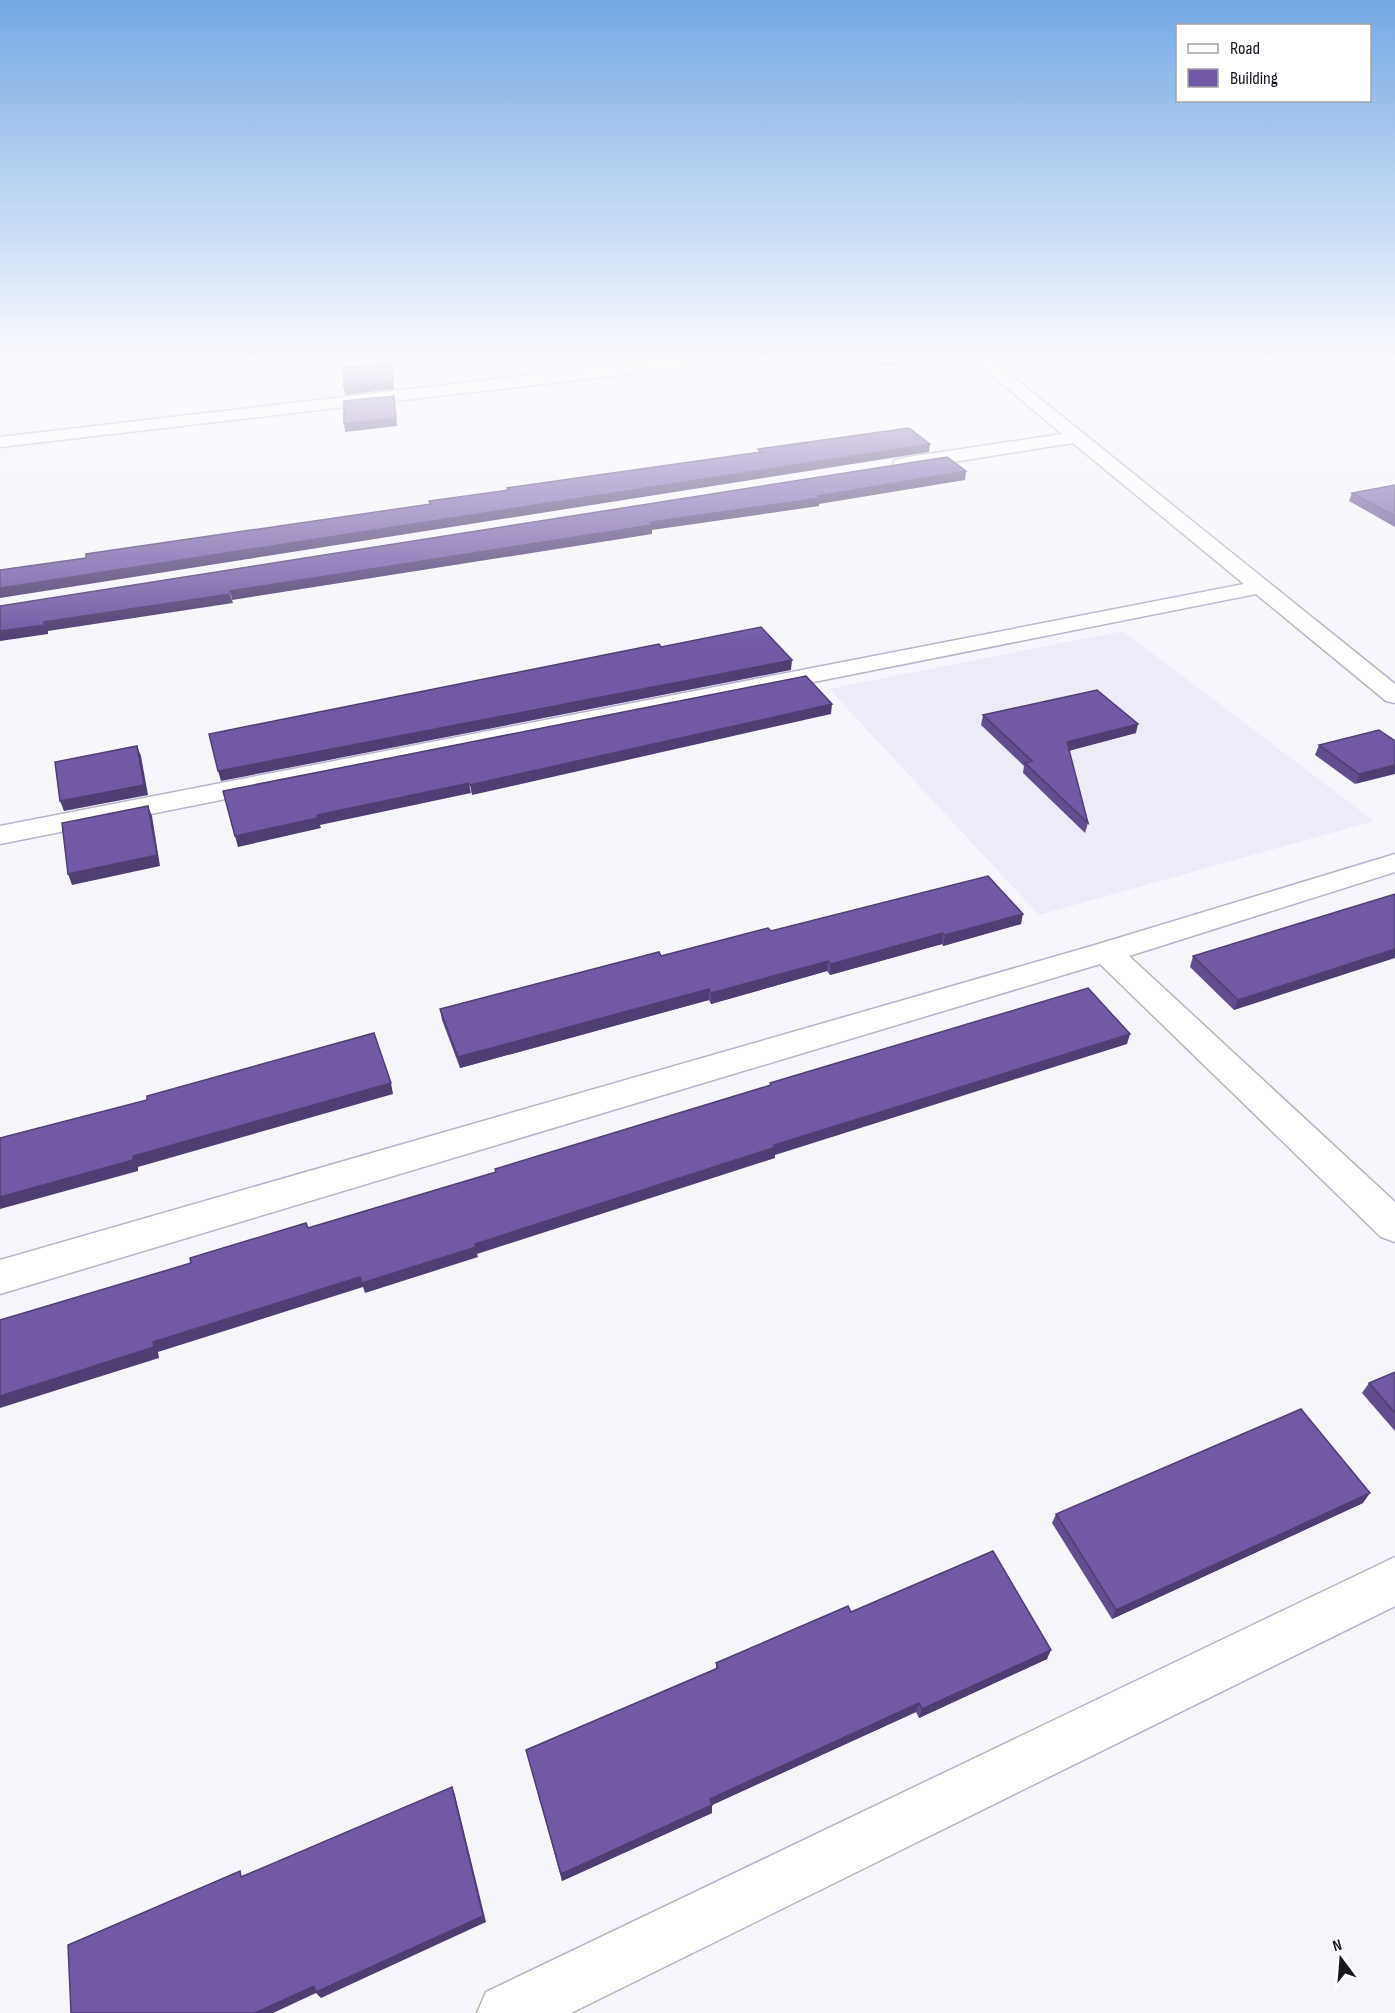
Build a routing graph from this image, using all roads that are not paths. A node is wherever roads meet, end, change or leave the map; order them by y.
1 (968, 454) edge
2 (1097, 454) edge
3 (884, 467) edge
4 (1260, 587) junction
5 (1395, 696) edge
6 (0, 835) edge
7 (1395, 863) edge
8 (1106, 952) junction
9 (1395, 1226) edge
10 (0, 1277) edge
11 (1395, 1581) edge
12 (507, 2013) edge

1 - 3 street
2 - 4 street
4 - 5 street
4 - 6 street
7 - 8 street
8 - 9 street
8 - 10 street
11 - 12 street

